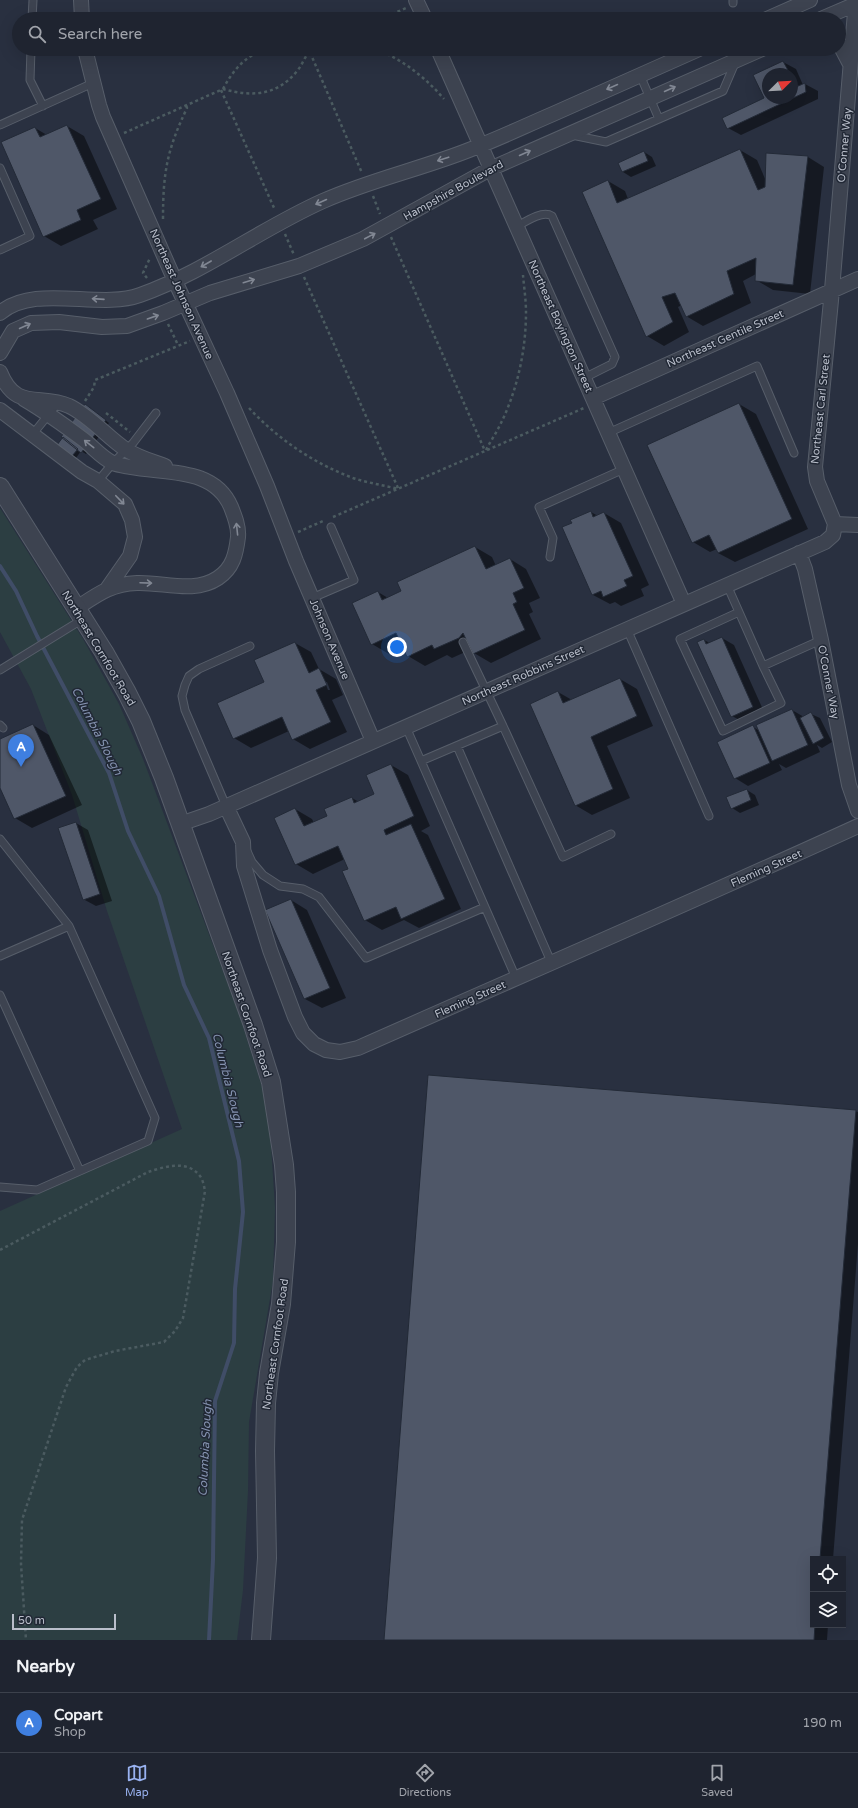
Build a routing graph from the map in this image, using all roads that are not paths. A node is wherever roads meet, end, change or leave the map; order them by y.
1 (33, 0) edge
2 (81, 0) edge
3 (810, 0) edge
4 (856, 2) edge
5 (412, 4) edge
6 (32, 12) edge
7 (82, 12) edge
8 (419, 12) edge
9 (783, 12) edge
10 (835, 12) edge
11 (846, 53) edge
12 (31, 56) edge
13 (87, 56) edge
14 (441, 56) edge
15 (683, 56) edge
16 (745, 56) edge
17 (736, 60) junction
18 (854, 64) edge
19 (640, 75) junction
20 (93, 83) junction
21 (650, 98) junction
22 (43, 106) junction
23 (659, 119) junction
24 (0, 125) edge
25 (568, 134) junction
26 (480, 146) junction
27 (0, 168) edge
28 (490, 169) junction
29 (516, 226) junction
30 (0, 250) edge
31 (858, 279) edge
32 (175, 281) junction
33 (832, 290) junction
34 (185, 303) junction
35 (0, 313) edge
36 (0, 353) edge
37 (0, 372) edge
38 (584, 378) junction
39 (594, 401) junction
40 (54, 408) junction
41 (0, 410) edge
42 (156, 414) dead end
43 (608, 433) junction
44 (32, 435) junction
45 (126, 450) junction
46 (794, 453) dead end
47 (113, 463) junction
48 (624, 469) junction
49 (188, 474) junction
50 (98, 480) junction
51 (0, 487) edge
52 (835, 524) junction
53 (858, 525) edge
54 (331, 527) dead end
55 (292, 535) joint
56 (799, 553) junction
57 (550, 557) dead end
58 (727, 585) junction
59 (107, 588) junction
60 (312, 598) junction
61 (684, 604) junction
62 (739, 612) junction
63 (80, 613) junction
64 (627, 629) junction
65 (821, 640) junction
66 (463, 642) dead end
67 (250, 646) dead end
68 (763, 666) junction
69 (1, 668) edge
70 (487, 691) junction
71 (503, 726) junction
72 (406, 727) junction
73 (374, 741) junction
74 (457, 746) junction
75 (421, 761) junction
76 (226, 806) junction
77 (858, 811) edge
78 (709, 816) dead end
79 (180, 824) junction
80 (858, 826) edge
81 (611, 834) dead end
82 (0, 838) edge
83 (243, 842) junction
84 (485, 907) junction
85 (68, 926) junction
86 (0, 956) edge
87 (552, 964) junction
88 (516, 978) junction
89 (0, 995) edge
90 (80, 1171) junction
91 (0, 1187) edge
92 (261, 1640) edge

1 - 6 lane
2 - 7 street
3 - 9 street
4 - 10 street
4 - 18 street, O'Conner Way
5 - 8 street
11 - 18 street
12 - 22 lane
13 - 20 street, Northeast Johnson Avenue
14 - 26 street, Northeast Boyington Street
15 - 19 street
16 - 17 street, Hampshire Boulevard
21 -> 17 street, Hampshire Boulevard
17 - 23 lane
18 - 33 street, O'Conner Way
19 - 21 lane
19 -> 26 street
20 - 22 lane
20 - 32 street, Northeast Johnson Avenue
21 - 23 lane
21 - 25 street, Hampshire Boulevard
22 - 24 lane
23 - 25 lane
28 -> 25 street, Hampshire Boulevard
26 - 28 street, Northeast Boyington Street
26 -> 32 street
27 - 30 lane
28 - 29 street, Northeast Boyington Street
34 -> 28 street, Hampshire Boulevard
29 - 38 street, Northeast Boyington Street
29 - 38 lane
31 - 33 street, Northeast Gentile Street
32 - 34 street, Northeast Johnson Avenue
32 -> 35 street
33 - 39 street, Northeast Gentile Street
33 - 52 street, Northeast Carl Street
36 -> 34 street, Hampshire Boulevard
34 - 55 street, Northeast Johnson Avenue
37 - 40 street
38 - 39 street, Northeast Boyington Street
39 - 43 street, Northeast Boyington Street
40 - 44 lane
40 - 45 street
47 -> 40 street
41 - 44 street
42 - 45 lane
43 - 46 lane
43 - 48 street, Northeast Boyington Street
44 - 50 street
45 - 47 lane
45 - 49 street
47 - 49 street
47 - 50 lane
48 - 57 lane
48 - 61 street, Northeast Boyington Street
59 -> 49 street
50 -> 59 street
51 - 63 street, Northeast Cornfoot Road
52 - 53 street
52 - 56 street, Northeast Robbins Street
54 - 60 lane
55 - 60 street, Johnson Avenue
56 - 58 street, Northeast Robbins Street
56 - 65 street, O'Conner Way
58 - 61 street, Northeast Robbins Street
58 - 62 lane
59 - 63 street
60 - 73 street, Johnson Avenue
61 - 64 street, Northeast Robbins Street
62 - 68 lane
62 - 68 lane
63 - 69 lane
63 - 79 street, Northeast Cornfoot Road
64 - 70 street, Northeast Robbins Street
64 - 78 lane
65 - 68 lane
65 - 77 street, O'Conner Way
66 - 70 lane
67 - 76 lane
70 - 71 lane
70 - 72 street, Northeast Robbins Street
71 - 74 lane
71 - 81 lane
72 - 73 street, Northeast Robbins Street
72 - 75 lane
73 - 76 street, Northeast Robbins Street
74 - 75 lane
74 - 87 lane
75 - 84 lane
76 - 79 street, Northeast Robbins Street
76 - 83 street, Fleming Street
79 - 92 street, Northeast Cornfoot Road
80 - 87 street, Fleming Street
82 - 85 lane
83 - 84 lane
83 - 88 street, Fleming Street
84 - 88 lane
85 - 86 lane
85 - 90 lane
87 - 88 street, Fleming Street
89 - 90 lane
90 - 91 lane

